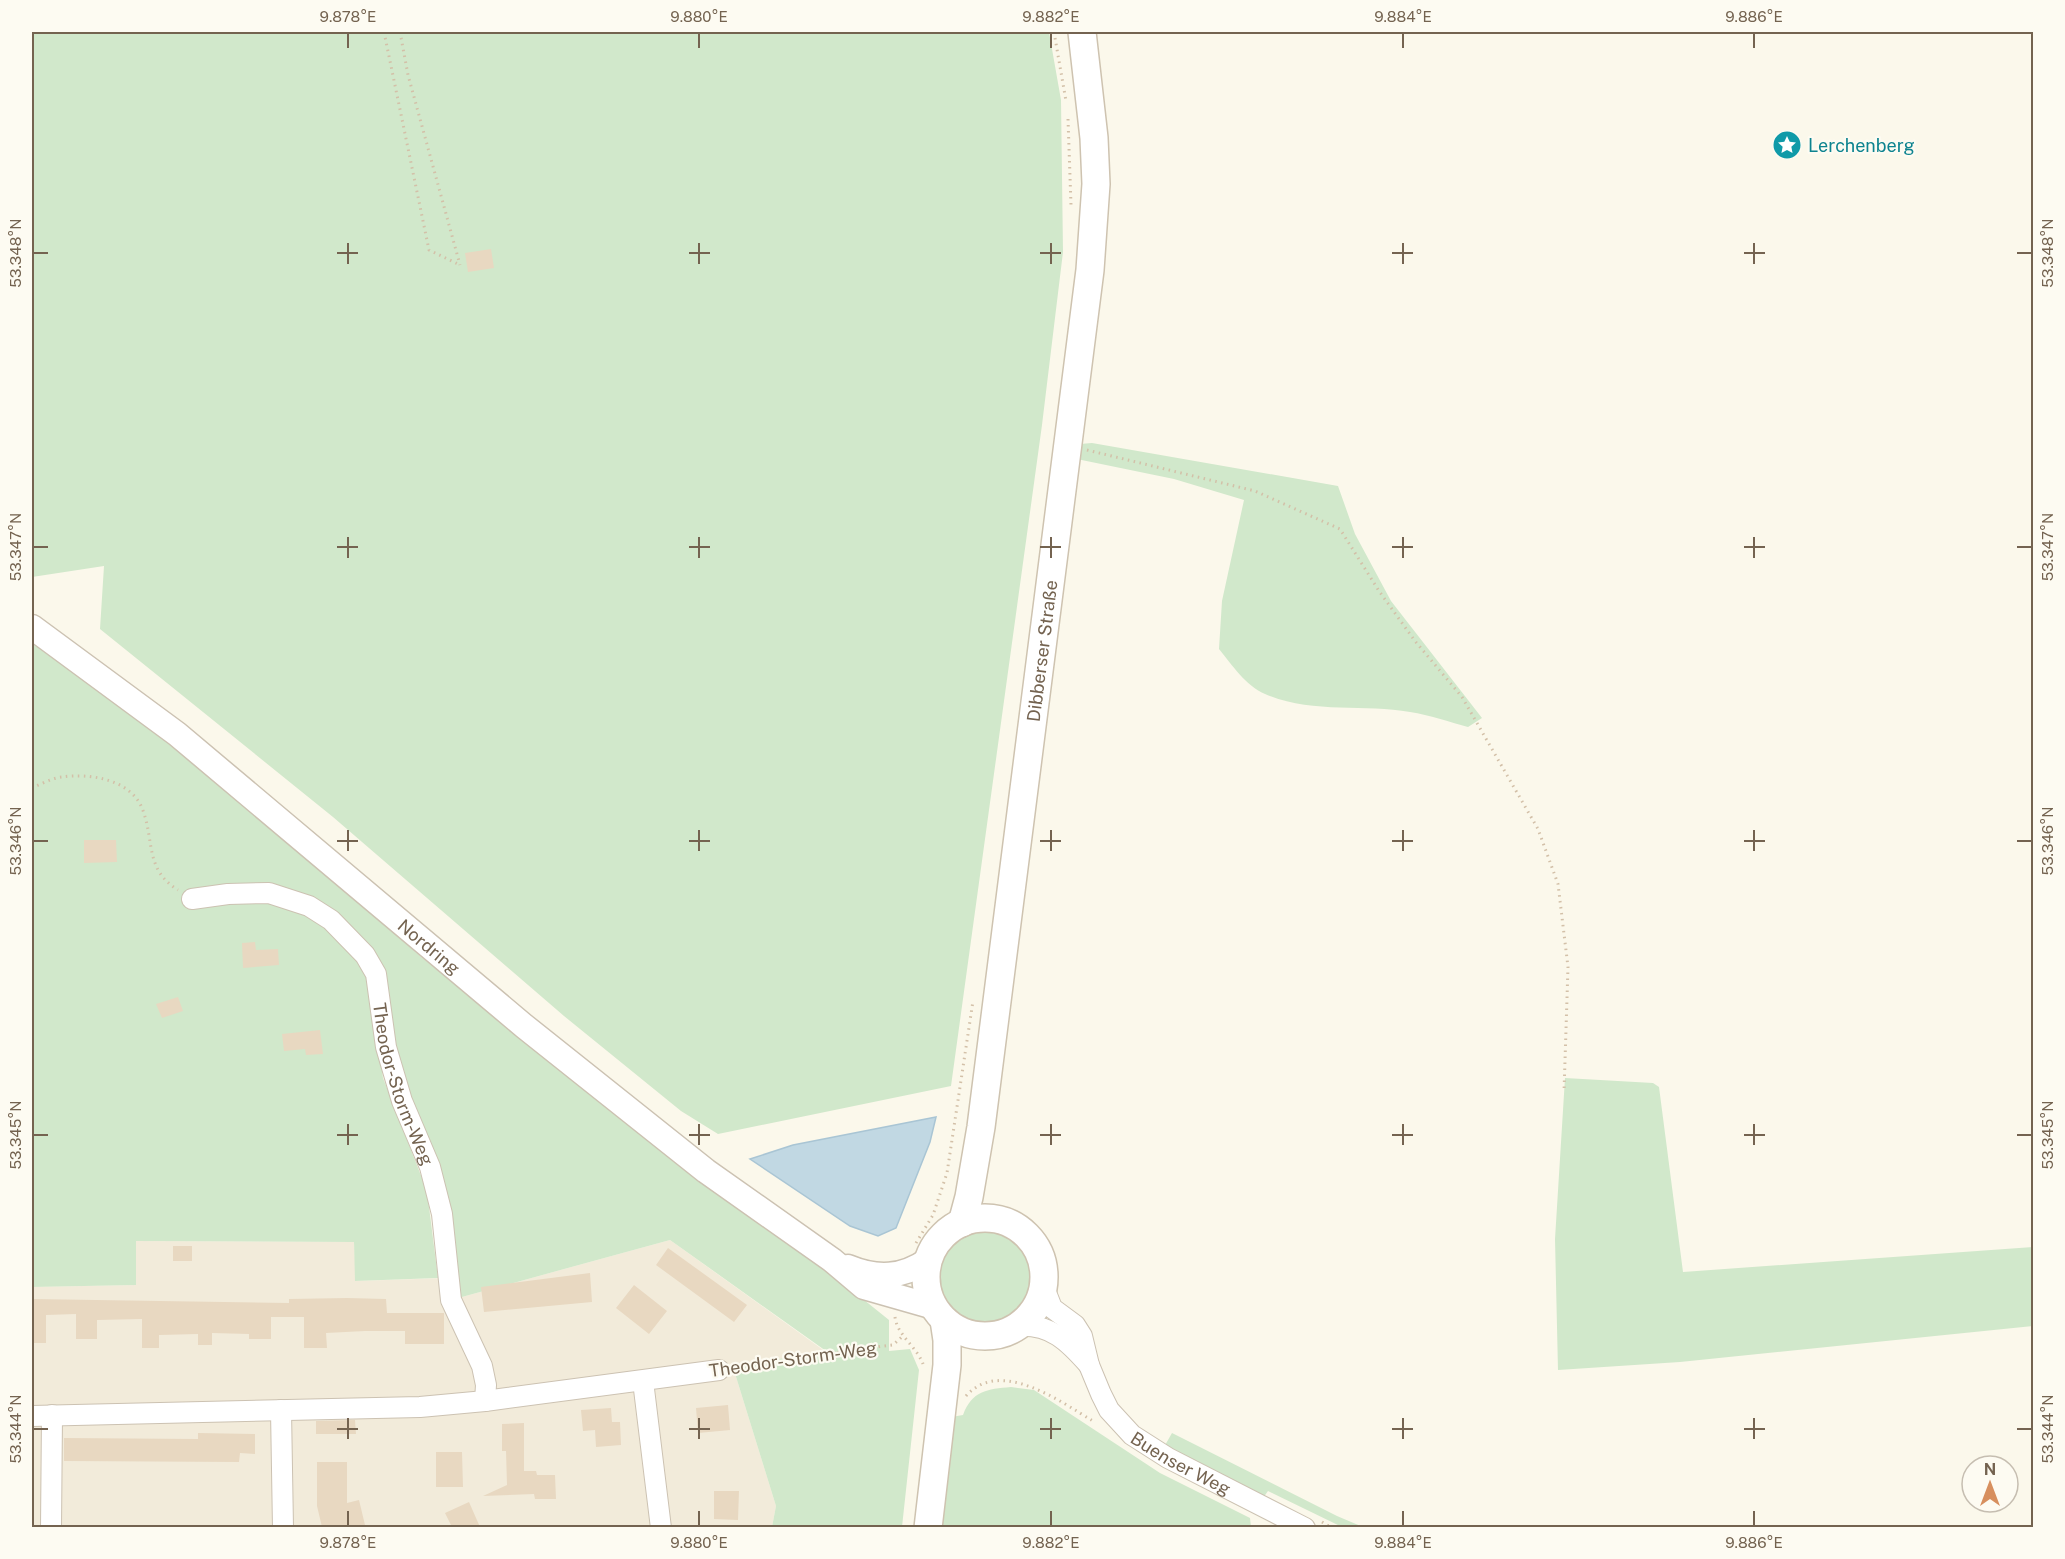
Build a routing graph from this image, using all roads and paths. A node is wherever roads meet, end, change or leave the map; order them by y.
1 (384, 32) edge
2 (400, 32) edge
3 (1054, 32) edge
4 (1082, 32) edge
5 (1071, 212) dead end
6 (1068, 446) junction
7 (32, 627) edge
8 (32, 788) edge
9 (192, 899) joint
10 (973, 997) dead end
11 (1564, 1092) dead end
12 (981, 1126) junction
13 (1006, 1222) junction
14 (962, 1223) junction
15 (920, 1255) junction
16 (832, 1260) junction
17 (1043, 1285) junction
18 (896, 1311) dead end
19 (939, 1313) junction
20 (1018, 1326) junction
21 (904, 1335) junction
22 (985, 1336) junction
23 (1089, 1365) junction
24 (719, 1370) joint
25 (925, 1373) dead end
26 (644, 1381) junction
27 (485, 1401) junction
28 (953, 1406) junction
29 (281, 1410) junction
30 (52, 1415) junction
31 (32, 1416) edge
32 (1095, 1421) dead end
33 (51, 1527) edge
34 (283, 1527) edge
35 (661, 1527) edge
36 (928, 1527) edge
37 (1305, 1527) edge

1 - 2 path
3 - 5 path
4 - 6 main road, Dibberser Straße
6 - 11 path
6 - 12 main road, Dibberser Straße
7 - 16 street, Nordring
8 - 9 path
9 - 27 street, Theodor-Storm-Weg
10 - 15 path
12 - 13 main road, Dibberser Straße
12 - 14 main road, Dibberser Straße
13 - 14 main road
13 - 17 main road
14 - 15 main road
15 - 16 street, Nordring
15 - 19 main road
16 - 19 street, Nordring
17 - 20 main road
17 - 23 street, Buenser Weg
18 - 21 path
19 - 22 main road
19 - 28 main road
20 - 22 main road
20 - 23 street, Buenser Weg
21 - 24 path, Theodor-Storm-Weg
21 - 25 path
22 - 28 main road
23 - 37 street, Buenser Weg
24 - 26 street, Theodor-Storm-Weg
26 - 27 street, Theodor-Storm-Weg
26 - 35 street
27 - 29 street, Theodor-Storm-Weg
28 - 32 path
28 - 36 main road
29 - 30 street, Theodor-Storm-Weg
29 - 34 street
30 - 31 street, Theodor-Storm-Weg
30 - 33 street

